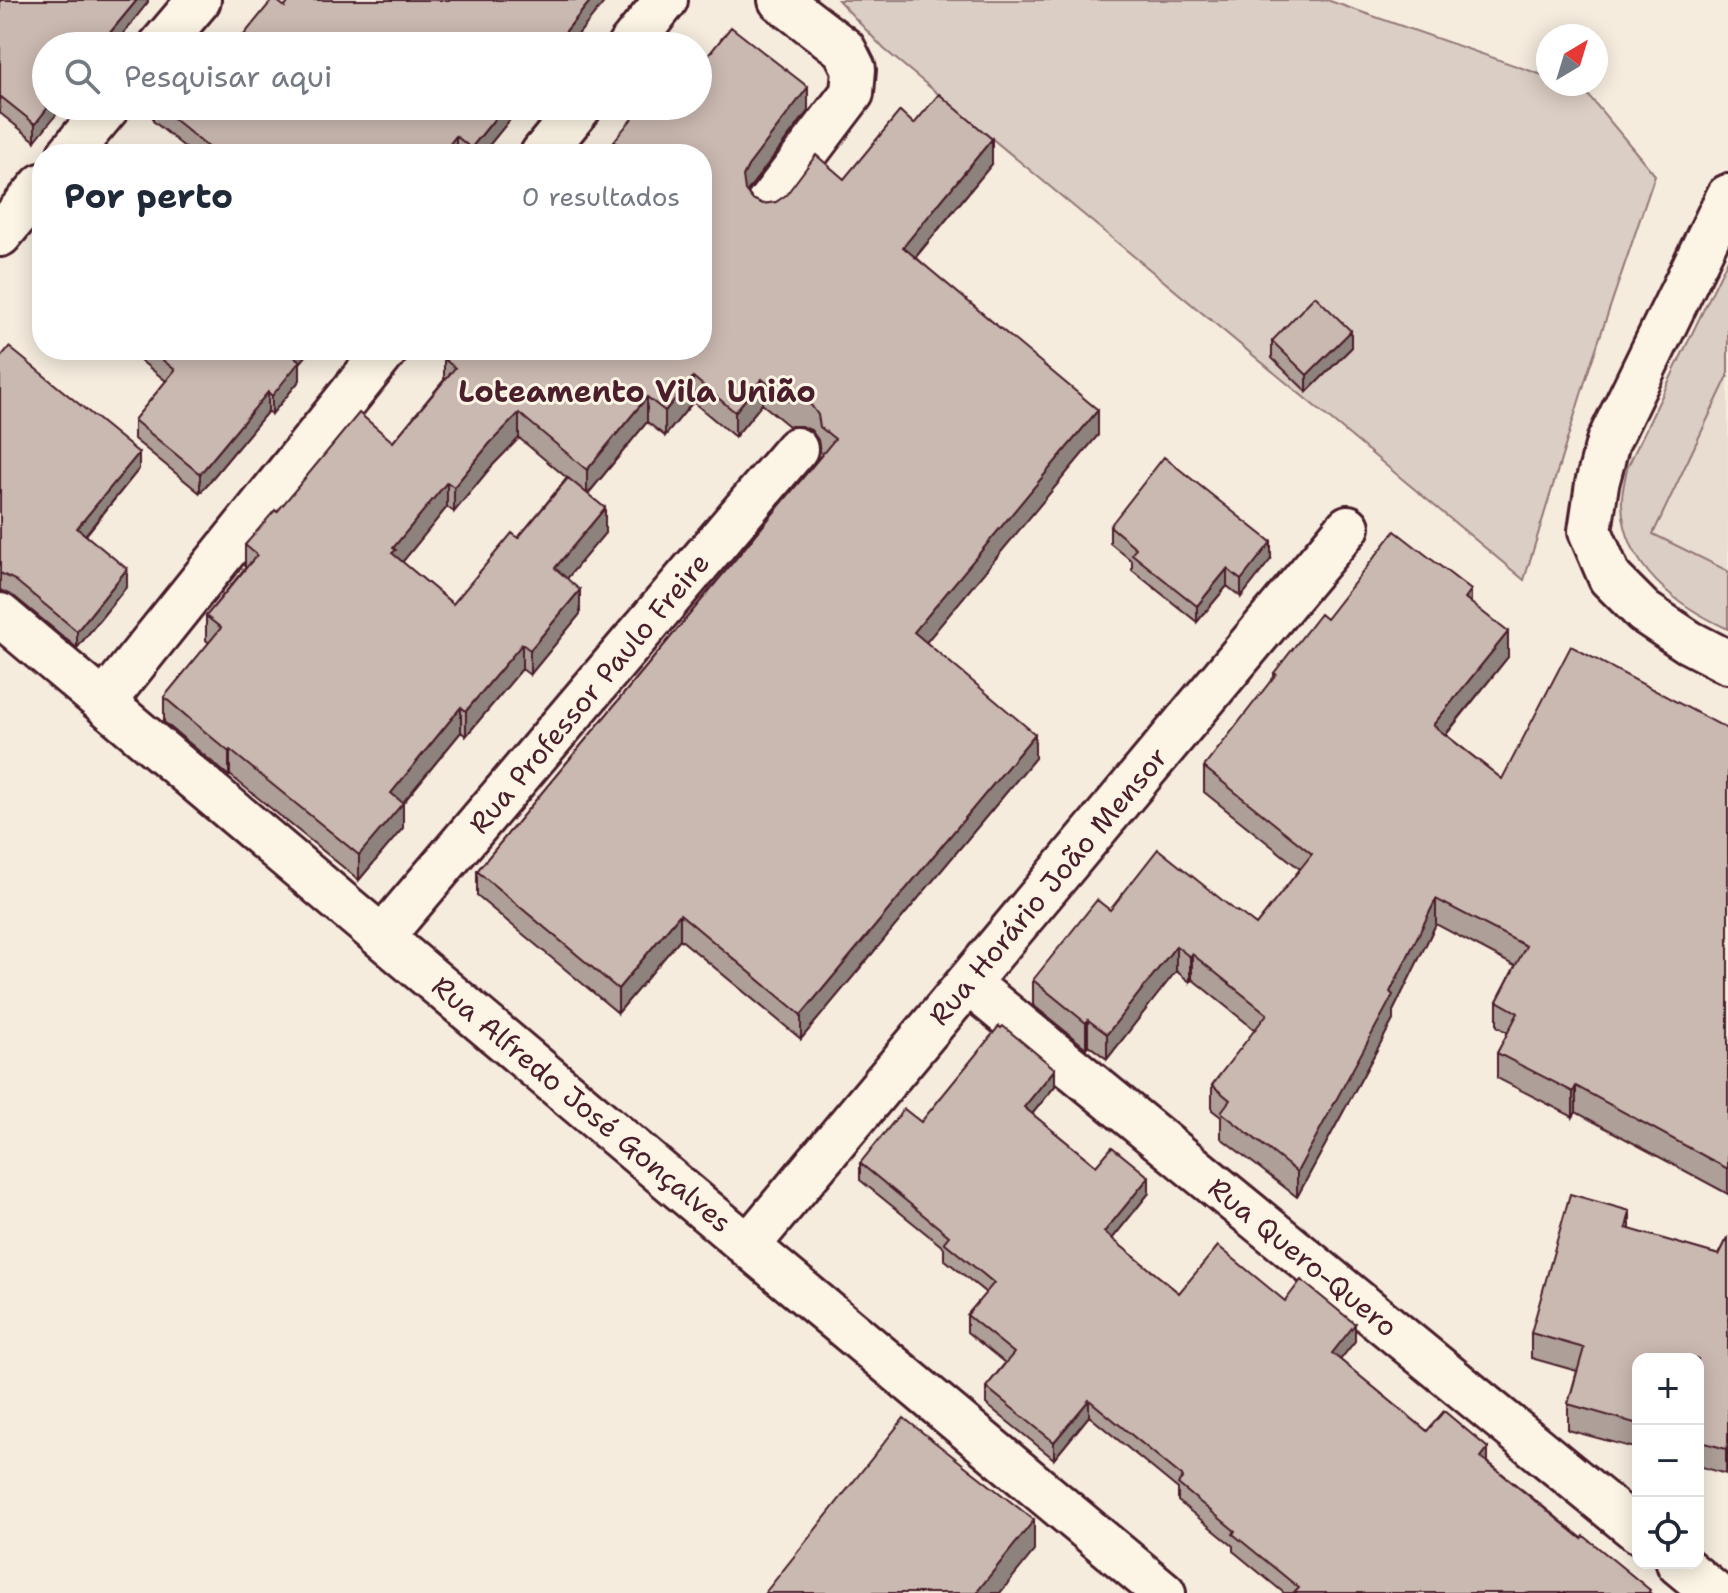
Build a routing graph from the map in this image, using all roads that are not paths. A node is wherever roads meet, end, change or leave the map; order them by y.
1 (199, 0) edge
2 (666, 0) edge
3 (780, 0) edge
4 (172, 32) edge
5 (640, 32) edge
6 (97, 120) edge
7 (570, 120) edge
8 (77, 144) edge
9 (550, 144) edge
10 (1728, 196) edge
11 (32, 197) edge
12 (767, 205) edge
13 (0, 235) edge
14 (378, 360) edge
15 (796, 449) dead end
16 (1348, 527) dead end
17 (0, 615) edge
18 (1728, 662) edge
19 (104, 702) junction
20 (383, 936) junction
21 (968, 983) junction
22 (748, 1246) junction
23 (1632, 1526) edge
24 (1685, 1569) edge
25 (1164, 1593) edge
26 (1714, 1593) edge

1 - 4 street
2 - 5 street
3 - 12 street
6 - 8 street
7 - 9 street
10 - 18 street
11 - 13 street
14 - 19 street
15 - 20 street, Rua Professor Paulo Freire
16 - 21 street, Rua Horário João Mensor
17 - 19 street, Rua Alfredo José Gonçalves
19 - 20 street, Rua Alfredo José Gonçalves
20 - 22 street, Rua Alfredo José Gonçalves
21 - 22 street, Rua Horário João Mensor
21 - 23 street, Rua Quero-Quero
22 - 25 street, Rua Alfredo José Gonçalves
24 - 26 street

